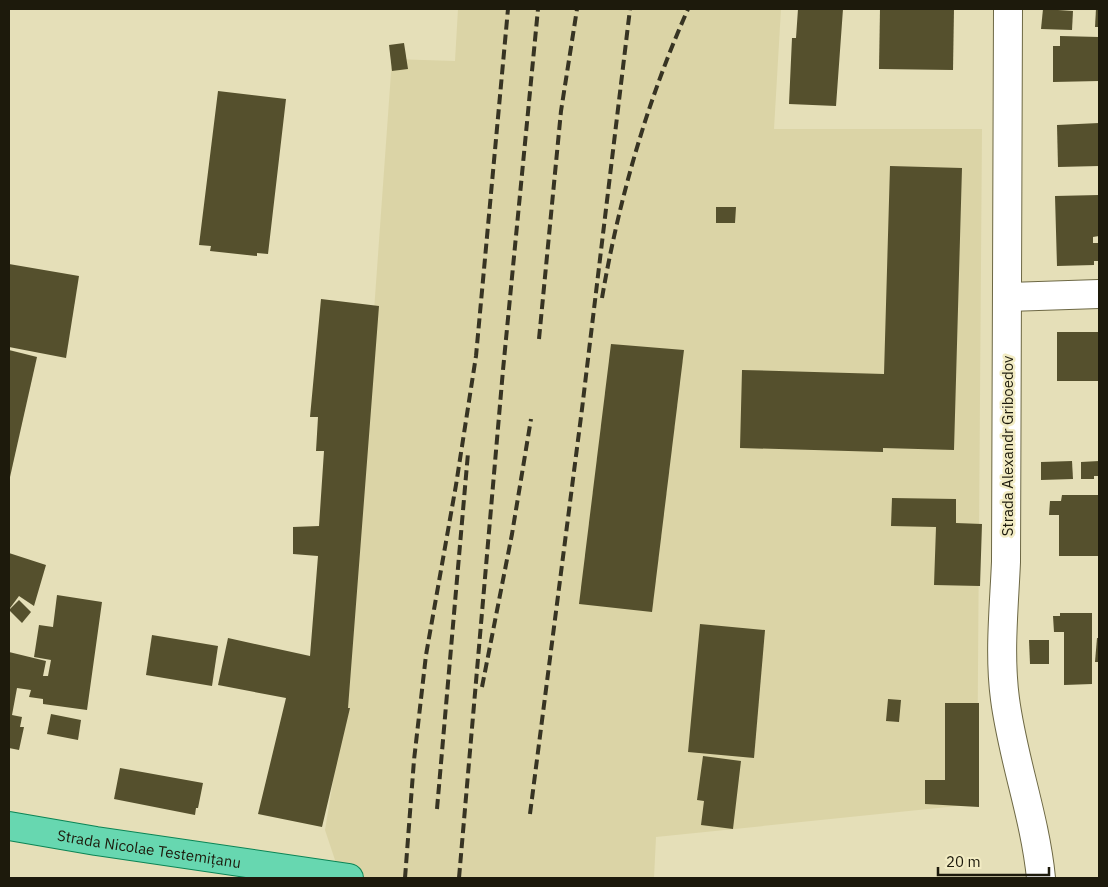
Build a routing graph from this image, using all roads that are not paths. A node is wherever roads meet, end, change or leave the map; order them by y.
1 (1008, 9) edge
2 (1099, 294) edge
3 (1008, 297) junction
4 (9, 826) edge
5 (349, 878) edge
6 (1041, 878) edge

1 - 3 street, Strada Alexandr Griboedov
2 - 3 street
3 - 6 street, Strada Alexandr Griboedov
4 - 5 main road, Strada Nicolae Testemițanu

